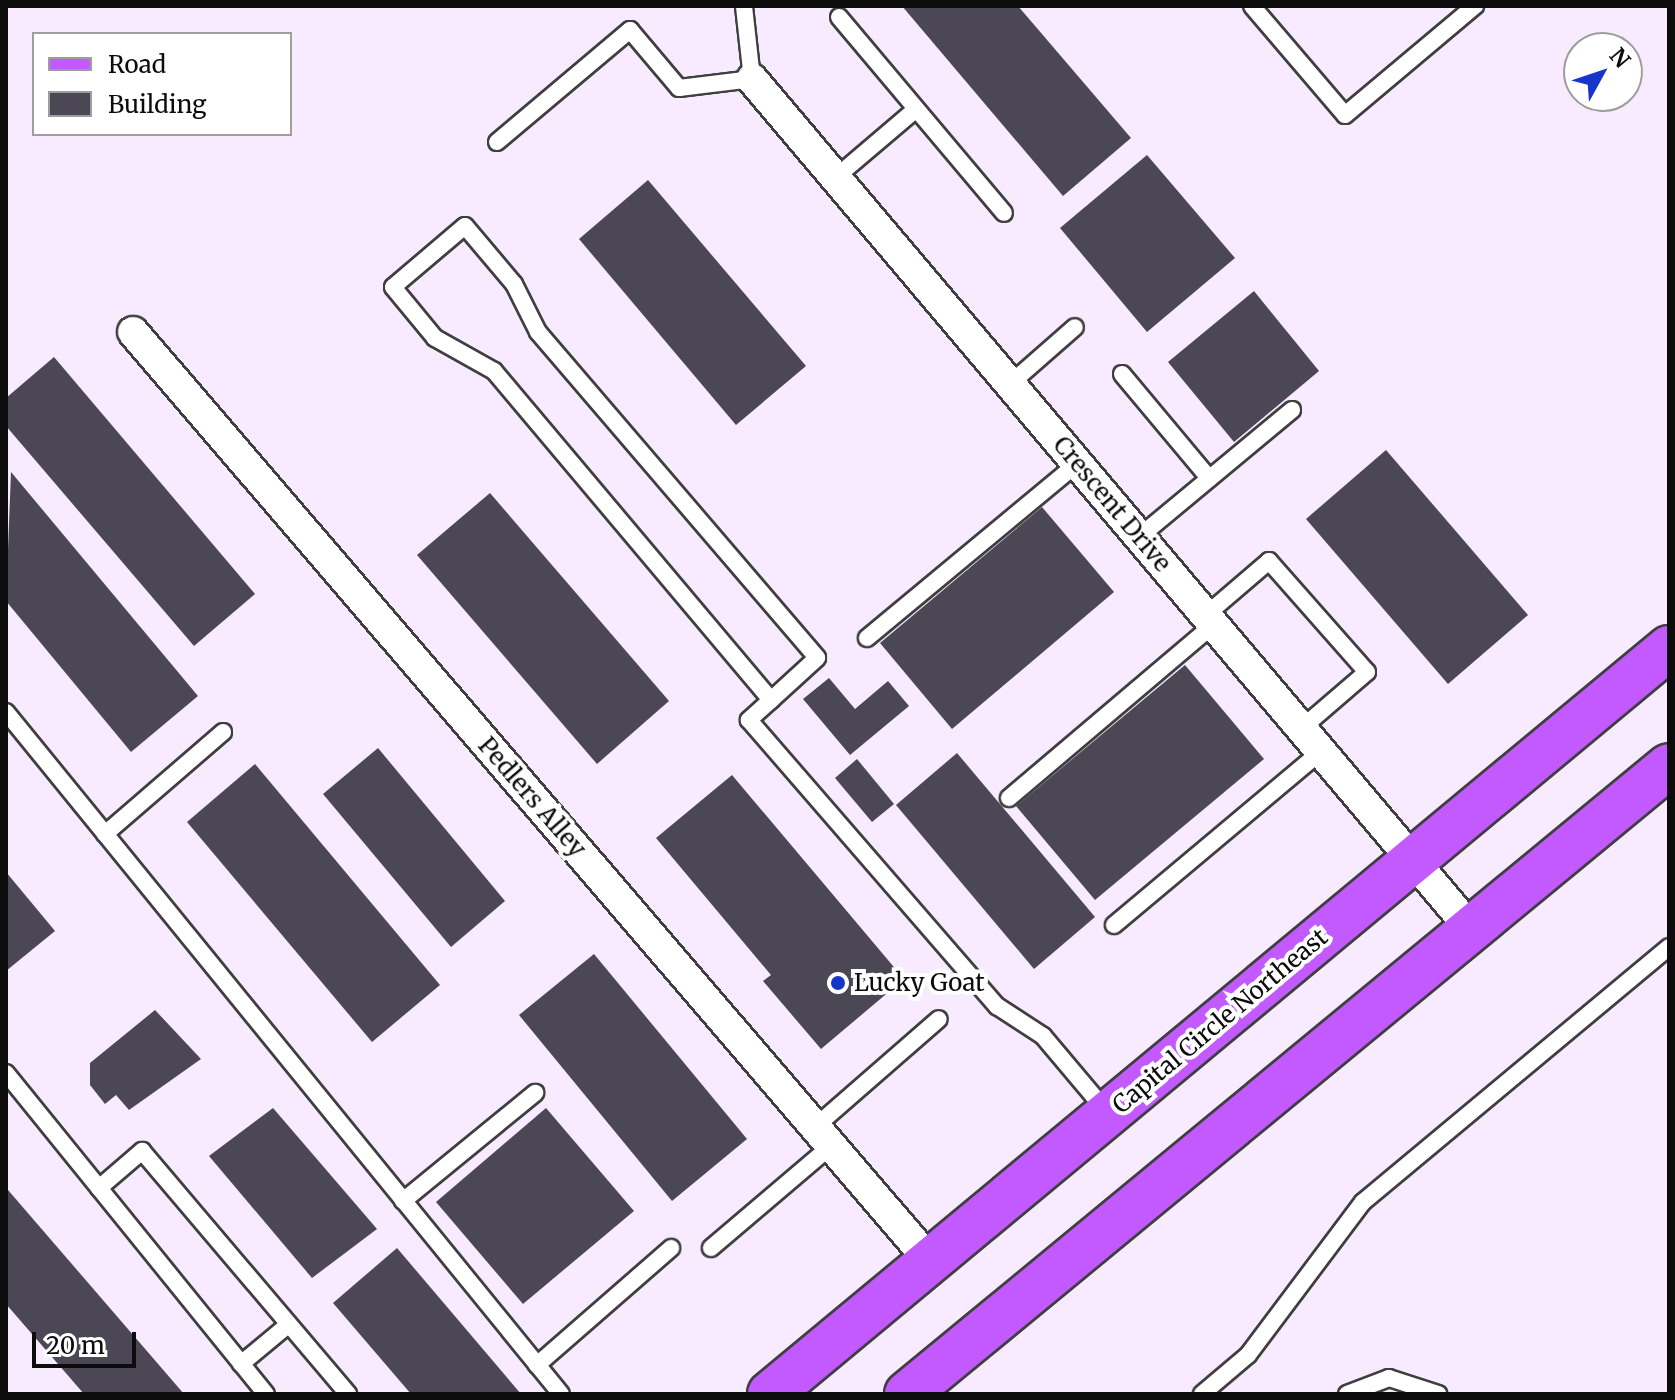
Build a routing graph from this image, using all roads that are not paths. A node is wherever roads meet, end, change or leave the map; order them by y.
1 (744, 6) edge
2 (1252, 6) edge
3 (1475, 6) edge
4 (839, 17) dead end
5 (752, 79) junction
6 (916, 109) junction
7 (497, 142) dead end
8 (835, 178) junction
9 (1004, 213) dead end
10 (1075, 327) dead end
11 (133, 332) dead end
12 (1122, 374) dead end
13 (1010, 384) junction
14 (1292, 410) dead end
15 (1078, 463) junction
16 (1209, 478) junction
17 (1139, 537) junction
18 (1210, 620) junction
19 (867, 638) dead end
20 (1669, 648) edge
21 (771, 700) junction
22 (6, 712) edge
23 (223, 732) dead end
24 (1311, 740) junction
25 (1669, 766) edge
26 (1009, 798) dead end
27 (105, 834) junction
28 (1413, 861) junction
29 (1114, 925) dead end
30 (1471, 929) junction
31 (1669, 947) edge
32 (939, 1019) dead end
33 (8, 1080) edge
34 (535, 1093) dead end
35 (1108, 1114) junction
36 (823, 1137) junction
37 (99, 1188) junction
38 (403, 1201) junction
39 (671, 1248) dead end
40 (711, 1248) dead end
41 (930, 1261) junction
42 (289, 1324) junction
43 (241, 1364) junction
44 (537, 1365) junction
45 (266, 1394) edge
46 (348, 1394) edge
47 (561, 1394) edge
48 (770, 1394) edge
49 (907, 1394) edge
50 (1202, 1394) edge
51 (1347, 1394) edge
52 (1438, 1394) edge

1 - 5 lane
2 - 3 lane
4 - 6 lane
5 - 7 lane
5 - 8 street, Crescent Drive
6 - 8 lane
6 - 9 lane
8 - 13 street, Crescent Drive
10 - 13 lane
11 - 36 street, Pedlers Alley
12 - 16 lane
13 - 15 street, Crescent Drive
14 - 16 lane
15 - 17 street, Crescent Drive
15 - 19 lane
16 - 17 lane
17 - 18 street, Crescent Drive
18 - 24 street, Crescent Drive
18 - 24 lane
18 - 26 lane
20 - 28 main road, Capital Circle Northeast
21 - 21 lane
21 - 35 lane
22 - 27 lane
23 - 27 lane
24 - 28 street, Crescent Drive
24 - 29 lane
25 - 30 main road
27 - 38 lane
28 - 30 street, Crescent Drive
28 - 35 main road, Capital Circle Northeast
30 - 49 main road
31 - 50 lane
32 - 36 lane
33 - 37 lane
34 - 38 lane
35 - 41 main road, Capital Circle Northeast
36 - 40 lane
36 - 41 street, Pedlers Alley
37 - 42 lane
37 - 43 lane
38 - 44 lane
39 - 44 lane
41 - 48 main road, Capital Circle Northeast
42 - 43 lane
42 - 46 lane
43 - 45 lane
44 - 47 lane
51 - 52 lane

